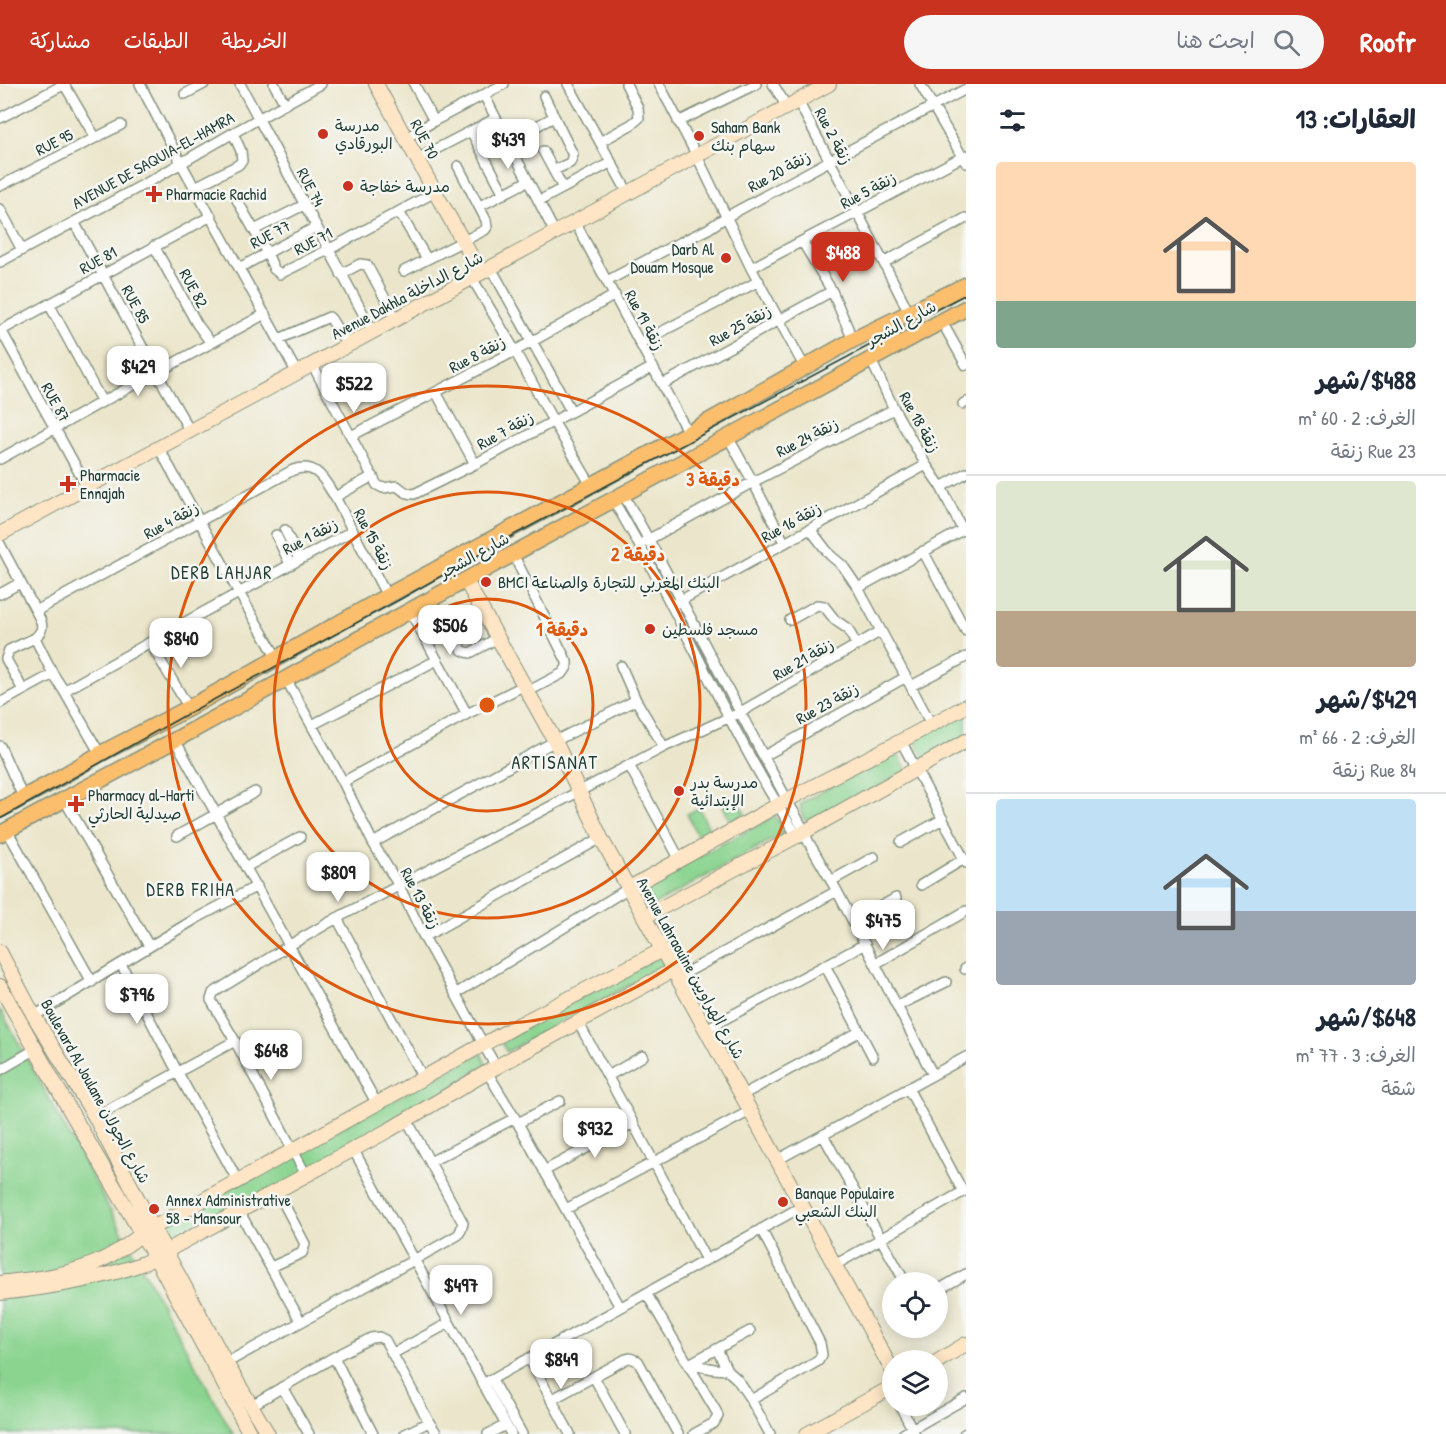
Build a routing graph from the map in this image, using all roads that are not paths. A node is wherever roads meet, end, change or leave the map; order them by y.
1 (64, 84) edge
2 (140, 84) edge
3 (204, 84) edge
4 (240, 84) edge
5 (274, 84) edge
6 (321, 84) edge
7 (376, 84) edge
8 (414, 84) edge
9 (504, 84) edge
10 (568, 84) edge
11 (626, 84) edge
12 (659, 84) edge
13 (756, 84) edge
14 (773, 84) edge
15 (829, 84) edge
16 (920, 84) edge
17 (811, 88) edge
18 (966, 89) edge
19 (185, 94) dead end
20 (484, 95) junction
21 (544, 96) dead end
22 (285, 104) junction
23 (793, 104) junction
24 (933, 107) junction
25 (554, 117) junction
26 (0, 118) edge
27 (259, 118) junction
28 (496, 118) junction
29 (434, 121) junction
30 (678, 122) junction
31 (121, 125) dead end
32 (471, 131) junction
33 (233, 133) junction
34 (95, 137) junction
35 (406, 138) junction
36 (508, 141) junction
37 (600, 142) junction
38 (543, 151) dead end
39 (697, 156) junction
40 (965, 158) edge
41 (417, 159) junction
42 (829, 161) junction
43 (181, 163) junction
44 (610, 163) junction
45 (458, 166) dead end
46 (554, 171) junction
47 (528, 181) junction
48 (0, 186) edge
49 (195, 187) junction
50 (563, 188) junction
51 (435, 192) junction
52 (504, 194) junction
53 (628, 194) junction
54 (237, 200) dead end
55 (539, 201) junction
56 (304, 205) junction
57 (480, 206) junction
58 (0, 209) edge
59 (399, 212) junction
60 (858, 212) junction
61 (211, 216) junction
62 (726, 217) junction
63 (966, 218) edge
64 (74, 222) junction
65 (575, 222) junction
66 (316, 227) junction
67 (254, 230) junction
68 (555, 232) junction
69 (462, 240) junction
70 (802, 241) junction
71 (154, 246) junction
72 (22, 250) junction
73 (328, 250) junction
74 (267, 253) junction
75 (427, 259) junction
76 (0, 262) edge
77 (885, 262) junction
78 (239, 268) junction
79 (751, 268) junction
80 (404, 271) dead end
81 (481, 273) junction
82 (340, 274) junction
83 (103, 275) junction
84 (607, 281) junction
85 (759, 281) junction
86 (966, 285) edge
87 (832, 291) junction
88 (615, 295) junction
89 (49, 304) junction
90 (966, 308) edge
91 (909, 313) junction
92 (265, 314) junction
93 (396, 319) junction
94 (780, 320) junction
95 (942, 322) junction
96 (0, 330) edge
97 (373, 332) junction
98 (279, 339) junction
99 (853, 340) junction
100 (532, 341) junction
101 (211, 343) junction
102 (640, 343) junction
103 (348, 345) junction
104 (515, 351) junction
105 (871, 360) junction
106 (312, 364) junction
107 (966, 365) edge
108 (653, 367) junction
109 (805, 368) junction
110 (156, 372) junction
111 (297, 373) junction
112 (663, 384) junction
113 (436, 392) junction
114 (102, 402) junction
115 (894, 409) junction
116 (571, 411) junction
117 (553, 421) junction
118 (54, 429) junction
119 (190, 431) junction
120 (688, 433) junction
121 (351, 436) junction
122 (728, 437) junction
123 (159, 448) junction
124 (1, 457) edge
125 (475, 464) junction
126 (926, 465) junction
127 (966, 473) edge
128 (320, 476) joint
129 (373, 476) junction
130 (753, 482) junction
131 (591, 485) junction
132 (87, 487) junction
133 (941, 487) junction
134 (335, 497) junction
135 (618, 497) junction
136 (200, 521) junction
137 (964, 528) edge
138 (810, 529) junction
139 (352, 531) junction
140 (280, 532) dead end
141 (0, 534) edge
142 (644, 542) junction
143 (784, 542) junction
144 (0, 544) edge
145 (923, 551) junction
146 (513, 554) junction
147 (295, 562) junction
148 (466, 580) junction
149 (20, 583) junction
150 (858, 588) junction
151 (239, 593) junction
152 (0, 594) edge
153 (387, 596) junction
154 (681, 600) junction
155 (671, 606) junction
156 (36, 611) junction
157 (410, 611) junction
158 (790, 620) dead end
159 (448, 627) dead end
160 (881, 631) junction
161 (966, 631) edge
162 (35, 638) junction
163 (498, 638) junction
164 (150, 643) junction
165 (857, 646) junction
166 (966, 657) edge
167 (277, 658) junction
168 (437, 660) junction
169 (621, 666) dead end
170 (53, 674) junction
171 (286, 679) junction
172 (908, 681) junction
173 (525, 689) junction
174 (23, 690) junction
175 (64, 691) junction
176 (636, 700) junction
177 (0, 703) edge
178 (966, 706) edge
179 (189, 708) junction
180 (739, 712) junction
181 (467, 714) junction
182 (728, 717) junction
183 (931, 724) junction
184 (312, 725) junction
185 (175, 740) junction
186 (555, 741) junction
187 (901, 741) junction
188 (966, 741) edge
189 (0, 746) edge
190 (664, 747) junction
191 (100, 754) junction
192 (764, 756) junction
193 (629, 765) junction
194 (917, 769) junction
195 (343, 782) junction
196 (255, 792) dead end
197 (579, 792) junction
198 (23, 797) junction
199 (64, 799) junction
200 (782, 803) junction
201 (0, 810) edge
202 (216, 814) junction
203 (943, 819) junction
204 (4, 832) edge
205 (177, 836) dead end
206 (803, 836) junction
207 (300, 837) dead end
208 (601, 838) junction
209 (901, 842) dead end
210 (373, 843) junction
211 (874, 857) dead end
212 (680, 860) junction
213 (965, 861) edge
214 (246, 867) junction
215 (831, 881) junction
216 (921, 885) dead end
217 (257, 886) junction
218 (399, 886) junction
219 (629, 888) junction
220 (837, 891) junction
221 (896, 898) dead end
222 (966, 911) edge
223 (644, 916) junction
224 (337, 918) junction
225 (853, 922) junction
226 (424, 937) junction
227 (865, 944) junction
228 (290, 945) junction
229 (149, 946) junction
230 (662, 950) junction
231 (0, 952) edge
232 (121, 964) junction
233 (875, 964) junction
234 (825, 965) junction
235 (676, 974) junction
236 (92, 982) junction
237 (945, 982) dead end
238 (1, 988) edge
239 (455, 994) junction
240 (897, 1006) junction
241 (34, 1016) junction
242 (578, 1022) junction
243 (706, 1029) junction
244 (860, 1032) junction
245 (235, 1041) junction
246 (483, 1045) junction
247 (36, 1049) junction
248 (643, 1056) dead end
249 (873, 1057) dead end
250 (966, 1057) edge
251 (492, 1069) junction
252 (0, 1070) edge
253 (178, 1073) junction
254 (933, 1075) junction
255 (608, 1076) junction
256 (423, 1078) junction
257 (908, 1088) junction
258 (742, 1095) junction
259 (560, 1101) dead end
260 (377, 1104) junction
261 (750, 1111) junction
262 (95, 1117) junction
263 (407, 1120) junction
264 (517, 1120) junction
265 (633, 1123) junction
266 (823, 1135) junction
267 (353, 1149) junction
268 (293, 1150) junction
269 (777, 1160) junction
270 (430, 1162) junction
271 (654, 1162) junction
272 (544, 1171) junction
273 (306, 1175) junction
274 (238, 1181) junction
275 (964, 1191) edge
276 (284, 1204) dead end
277 (803, 1206) junction
278 (566, 1209) junction
279 (239, 1211) junction
280 (761, 1229) junction
281 (147, 1231) junction
282 (880, 1238) junction
283 (160, 1254) junction
284 (414, 1260) junction
285 (706, 1260) junction
286 (835, 1265) junction
287 (271, 1267) junction
288 (899, 1272) edge
289 (966, 1274) edge
290 (0, 1282) edge
291 (948, 1284) edge
292 (0, 1293) edge
293 (646, 1293) junction
294 (621, 1307) junction
295 (302, 1322) junction
296 (449, 1323) junction
297 (750, 1331) dead end
298 (966, 1344) edge
299 (717, 1349) junction
300 (882, 1352) edge
301 (392, 1354) junction
302 (948, 1355) edge
303 (334, 1357) junction
304 (529, 1358) junction
305 (226, 1363) junction
306 (689, 1364) junction
307 (727, 1370) junction
308 (594, 1377) junction
309 (487, 1382) junction
310 (282, 1387) junction
311 (882, 1394) edge
312 (966, 1398) edge
313 (551, 1400) junction
314 (751, 1400) junction
315 (252, 1405) junction
316 (905, 1416) edge
317 (429, 1422) junction
318 (508, 1430) edge
319 (914, 1432) edge
320 (250, 1434) edge
321 (268, 1434) edge
322 (309, 1434) edge
323 (373, 1434) edge
324 (405, 1434) edge
325 (437, 1434) edge
326 (488, 1434) edge
327 (522, 1434) edge
328 (570, 1434) edge
329 (625, 1434) edge
330 (678, 1434) edge
331 (694, 1434) edge
332 (770, 1434) edge
333 (807, 1434) edge
334 (903, 1434) edge

1 - 26 street
1 - 34 street
2 - 43 street
3 - 19 street
4 - 27 street, RUE 74
5 - 22 street
6 - 22 street, AVENUE DE SAQUIA-EL-HAMRA
7 - 35 street, RUE 70
8 - 29 street
9 - 20 street
10 - 37 street
11 - 37 street
12 - 30 street
13 - 30 street
14 - 23 street, Rue 2 زنقة
15 - 17 street, Avenue Dakhla شارع الداخلة
16 - 24 street
17 - 23 street, Avenue Dakhla شارع الداخلة
18 - 24 street, Rue 20 زنقة
20 - 28 street
20 - 29 street
21 - 25 street
22 - 27 street, AVENUE DE SAQUIA-EL-HAMRA
23 - 39 street, Avenue Dakhla شارع الداخلة
23 - 42 street, Rue 2 زنقة
24 - 40 street
24 - 42 street, Rue 20 زنقة
25 - 36 street
25 - 46 street
27 - 33 street, AVENUE DE SAQUIA-EL-HAMRA
27 - 56 street, RUE 74
28 - 32 street
28 - 36 street
29 - 35 street
30 - 39 street
31 - 34 street, RUE 95
32 - 41 street
32 - 52 street
33 - 43 street, AVENUE DE SAQUIA-EL-HAMRA
33 - 49 street
34 - 48 street, RUE 95
35 - 41 street, RUE 70
36 - 47 street
37 - 44 street
38 - 46 street
39 - 53 street, Avenue Dakhla شارع الداخلة
39 - 62 street
40 - 60 street, Rue 5 زنقة
41 - 51 street, RUE 70
42 - 60 street, Rue 2 زنقة
42 - 62 street, Rue 20 زنقة
43 - 49 street
43 - 64 street, AVENUE DE SAQUIA-EL-HAMRA
44 - 50 street
44 - 53 street
45 - 57 street
46 - 50 street
47 - 52 street
47 - 55 street
49 - 61 street
50 - 55 street
51 - 59 street, RUE 71
51 - 69 street, RUE 70
52 - 57 street
53 - 65 street, Avenue Dakhla شارع الداخلة
54 - 67 street, RUE 71
55 - 68 street
56 - 66 street, RUE 74
56 - 67 street
57 - 69 street
58 - 72 street
59 - 73 street, RUE 71
59 - 75 street
60 - 70 street, Rue 5 زنقة
60 - 77 street, Rue 2 زنقة
61 - 71 street, RUE 81
61 - 78 street
62 - 79 street
62 - 84 street, Rue 20 زنقة
63 - 77 street
64 - 72 street, AVENUE DE SAQUIA-EL-HAMRA
64 - 83 street, RUE 85
65 - 68 street, Avenue Dakhla شارع الداخلة
65 - 84 street, Rue 19 زنقة
66 - 73 street, RUE 74
66 - 74 street, RUE 77
67 - 74 street, RUE 71
68 - 81 street, Avenue Dakhla شارع الداخلة
69 - 75 street
69 - 81 street, RUE 70
70 - 79 street, Rue 5 زنقة
70 - 87 street
71 - 83 street, RUE 81
71 - 101 street, RUE 82
72 - 76 street, AVENUE DE SAQUIA-EL-HAMRA
73 - 74 street, RUE 71
73 - 82 street, RUE 74
74 - 78 street, RUE 77
75 - 80 street
77 - 91 street, Rue 2 زنقة
78 - 92 street
79 - 85 street
81 - 93 street, Avenue Dakhla شارع الداخلة
81 - 100 street
81 - 104 street
82 - 93 street
82 - 97 street, RUE 74
83 - 89 street, RUE 81
83 - 110 street, RUE 85
84 - 88 street, Rue 19 زنقة
85 - 94 street
85 - 102 street
86 - 91 main road, شارع الشجر
87 - 94 street, Rue 25 زنقة
87 - 99 street
88 - 100 street, Rue 8 زنقة
88 - 102 street, Rue 19 زنقة
89 - 96 street, RUE 81
89 - 114 street
90 - 95 main road, شارع الشجر
91 - 99 main road, شارع الشجر
92 - 98 street
92 - 101 street
93 - 97 street, Avenue Dakhla شارع الداخلة
94 - 109 street
94 - 112 street, Rue 25 زنقة
95 - 105 main road, شارع الشجر
95 - 107 street
96 - 118 street, RUE 87
97 - 103 street, Avenue Dakhla شارع الداخلة
98 - 103 street
98 - 111 street
99 - 109 main road, شارع الشجر
100 - 104 street, Rue 8 زنقة
100 - 116 street
101 - 110 street
102 - 108 street, Rue 19 زنقة
103 - 106 street, Avenue Dakhla شارع الداخلة
104 - 113 street, Rue 8 زنقة
104 - 117 street
105 - 115 street, Rue 18 زنقة
105 - 122 main road, شارع الشجر
106 - 111 street, Avenue Dakhla شارع الداخلة
106 - 121 street
108 - 112 street, Rue 19 زنقة
108 - 116 street, Rue 7 زنقة
109 - 120 main road, شارع الشجر
110 - 114 street
110 - 119 street, RUE 85
111 - 119 street, Avenue Dakhla شارع الداخلة
112 - 120 street, Rue 19 زنقة
113 - 121 street, Rue 8 زنقة
113 - 125 street
114 - 118 street
115 - 126 street, Rue 18 زنقة
115 - 130 street, Rue 24 زنقة
116 - 117 street, Rue 7 زنقة
117 - 125 street, Rue 7 زنقة
117 - 131 street
118 - 124 street
118 - 132 street, RUE 87
119 - 123 street, Avenue Dakhla شارع الداخلة
120 - 131 main road, شارع الشجر
121 - 129 street
122 - 130 street
122 - 135 main road, شارع الشجر
123 - 132 street, Avenue Dakhla شارع الداخلة
123 - 136 street
125 - 129 street, Rue 7 زنقة
126 - 133 street, Rue 18 زنقة
126 - 138 street, Rue 16 زنقة
127 - 133 street
128 - 134 street, Rue 15 زنقة
128 - 136 street, Rue 4 زنقة
129 - 134 street, Rue 15 زنقة
130 - 142 street, Rue 24 زنقة
130 - 143 street
131 - 153 main road, شارع الشجر
132 - 141 street, Avenue Dakhla شارع الداخلة
133 - 137 street, Rue 18 زنقة
134 - 139 street, Rue 15 زنقة
135 - 142 street
135 - 146 main road, شارع الشجر
136 - 151 street
136 - 156 street, Rue 4 زنقة
137 - 145 street
138 - 143 street, Rue 16 زنقة
138 - 150 street
139 - 147 street, Rue 1 زنقة
139 - 153 street, Rue 15 زنقة
140 - 147 street
142 - 154 street
142 - 155 street
143 - 154 street, Rue 16 زنقة
144 - 149 street
145 - 150 street
145 - 161 street
146 - 148 main road, شارع الشجر
146 - 173 street
147 - 151 street, Rue 1 زنقة
148 - 157 main road, شارع الشجر
148 - 163 street, Avenue Lahraouine شارع الهراويين
149 - 152 street
149 - 156 street
150 - 160 street
151 - 164 street, Rue 1 زنقة
151 - 167 street
153 - 167 main road, شارع الشجر
154 - 155 street, Rue 16 زنقة
154 - 180 street
155 - 182 street
156 - 162 street
157 - 168 street
157 - 171 main road, شارع الشجر
158 - 165 street
159 - 163 street
160 - 165 street, Rue 21 زنقة
160 - 172 street
162 - 170 street
162 - 174 street
163 - 173 street, Avenue Lahraouine شارع الهراويين
164 - 175 street, Rue 1 زنقة
164 - 179 street
165 - 180 street, Rue 21 زنقة
166 - 172 street
167 - 179 main road, شارع الشجر
168 - 181 street
168 - 184 street
169 - 176 street
170 - 174 street
170 - 175 street
171 - 184 street, Rue 13 زنقة
171 - 185 main road, شارع الشجر
172 - 183 street
172 - 192 street, Rue 23 زنقة
173 - 181 street
173 - 186 street, Avenue Lahraouine شارع الهراويين
174 - 177 street
175 - 191 street
176 - 186 street
176 - 190 street
178 - 183 street
179 - 191 main road, شارع الشجر
180 - 182 street, Rue 21 زنقة
180 - 192 street
181 - 195 street
182 - 190 street, Rue 21 زنقة
182 - 200 street
183 - 187 street
184 - 195 street, Rue 13 زنقة
185 - 199 main road, شارع الشجر
185 - 202 street
186 - 197 street, Avenue Lahraouine شارع الهراويين
186 - 210 street
187 - 194 street
187 - 200 street
188 - 194 street
189 - 198 street
190 - 193 street, Rue 21 زنقة
191 - 198 main road, شارع الشجر
192 - 200 street
193 - 197 street, Rue 21 زنقة
193 - 212 street
194 - 203 street
194 - 206 street
195 - 210 street, Rue 13 زنقة
196 - 202 street
197 - 208 street, Avenue Lahraouine شارع الهراويين
197 - 218 street, Rue 21 زنقة
198 - 201 main road, شارع الشجر
199 - 204 main road, شارع الشجر
199 - 229 street
200 - 206 street
200 - 212 street
202 - 205 street
202 - 214 street
203 - 209 street
203 - 213 street
204 - 236 street
206 - 215 street
206 - 223 street
207 - 214 street
208 - 219 street, Avenue Lahraouine شارع الهراويين
208 - 226 street
210 - 218 street, Rue 13 زنقة
211 - 215 street
212 - 219 street
213 - 216 street
214 - 217 street
215 - 220 street
217 - 228 street
217 - 229 street
218 - 224 street, Rue 21 زنقة
218 - 226 street, Rue 13 زنقة
219 - 223 street, Avenue Lahraouine شارع الهراويين
219 - 239 street
220 - 225 street
220 - 235 street
221 - 225 street
222 - 233 street
223 - 230 street, Avenue Lahraouine شارع الهراويين
224 - 228 street, Rue 21 زنقة
224 - 256 street
225 - 227 street
226 - 239 street, Rue 13 زنقة
227 - 233 street
227 - 234 street
228 - 245 street, Rue 21 زنقة
228 - 260 street
229 - 232 street
230 - 235 street, Avenue Lahraouine شارع الهراويين
230 - 246 street
231 - 241 street, Boulevard Al Joulane شارع الجولان
232 - 236 street
232 - 253 street
233 - 240 street
234 - 243 street
234 - 244 street
235 - 242 street
235 - 243 street, Avenue Lahraouine شارع الهراويين
236 - 241 street
237 - 240 street
238 - 247 street, Boulevard Al Joulane شارع الجولان
239 - 246 street, Rue 13 زنقة
240 - 254 street
241 - 262 street, Boulevard Al Joulane شارع الجولان
242 - 251 street
242 - 255 street
243 - 258 street, Avenue Lahraouine شارع الهراويين
244 - 249 street
244 - 258 street
245 - 253 street
245 - 268 street, Rue 21 زنقة
246 - 251 street, Rue 13 زنقة
246 - 256 street
247 - 252 street
247 - 281 street, Boulevard Al Joulane شارع الجولان
248 - 255 street
250 - 254 street
251 - 263 street
251 - 264 street, Rue 13 زنقة
253 - 262 street
253 - 274 street
254 - 257 street
255 - 265 street
256 - 260 street
257 - 266 street
257 - 275 street
258 - 261 street, Avenue Lahraouine شارع الهراويين
259 - 264 street
260 - 268 street
261 - 269 street, Avenue Lahraouine شارع الهراويين
261 - 271 street
262 - 281 street, Boulevard Al Joulane شارع الجولان
263 - 267 street
263 - 270 street
264 - 270 street
264 - 272 street, Rue 13 زنقة
265 - 271 street
265 - 272 street
266 - 269 street
266 - 282 street
267 - 273 street
267 - 284 street
268 - 273 street, Rue 21 زنقة
268 - 274 street
269 - 277 street, Avenue Lahraouine شارع الهراويين
270 - 284 street
271 - 278 street
271 - 285 street
272 - 278 street, Rue 13 زنقة
273 - 279 street
274 - 281 street
275 - 282 street
276 - 287 street
277 - 280 street
277 - 286 street, Avenue Lahraouine شارع الهراويين
278 - 294 street, Rue 13 زنقة
279 - 283 street
279 - 287 street
280 - 285 street
280 - 314 street
281 - 283 street, Boulevard Al Joulane شارع الجولان
281 - 290 street
282 - 286 street
282 - 288 street
283 - 292 street
283 - 305 street, Boulevard Al Joulane شارع الجولان
283 - 320 street, Boulevard Al Joulane شارع الجولان
284 - 295 street
284 - 296 street
285 - 293 street
286 - 300 street, Avenue Lahraouine شارع الهراويين
287 - 295 street
289 - 291 street
293 - 294 street
293 - 306 street
294 - 304 street
295 - 305 street
296 - 301 street
296 - 309 street
297 - 299 street
298 - 302 street
299 - 306 street
299 - 307 street
301 - 303 street
301 - 317 street
303 - 310 street
303 - 323 street
304 - 309 street
304 - 313 street
305 - 315 street, Boulevard Al Joulane شارع الجولان
306 - 307 street
306 - 331 street
307 - 314 street
308 - 313 street
308 - 329 street
308 - 330 street
309 - 318 street
309 - 327 street
310 - 315 street
310 - 322 street
311 - 333 street
312 - 319 street
313 - 328 street
314 - 332 street
315 - 321 street, Boulevard Al Joulane شارع الجولان
316 - 319 street
317 - 324 street
317 - 325 street
318 - 326 street
319 - 334 street

